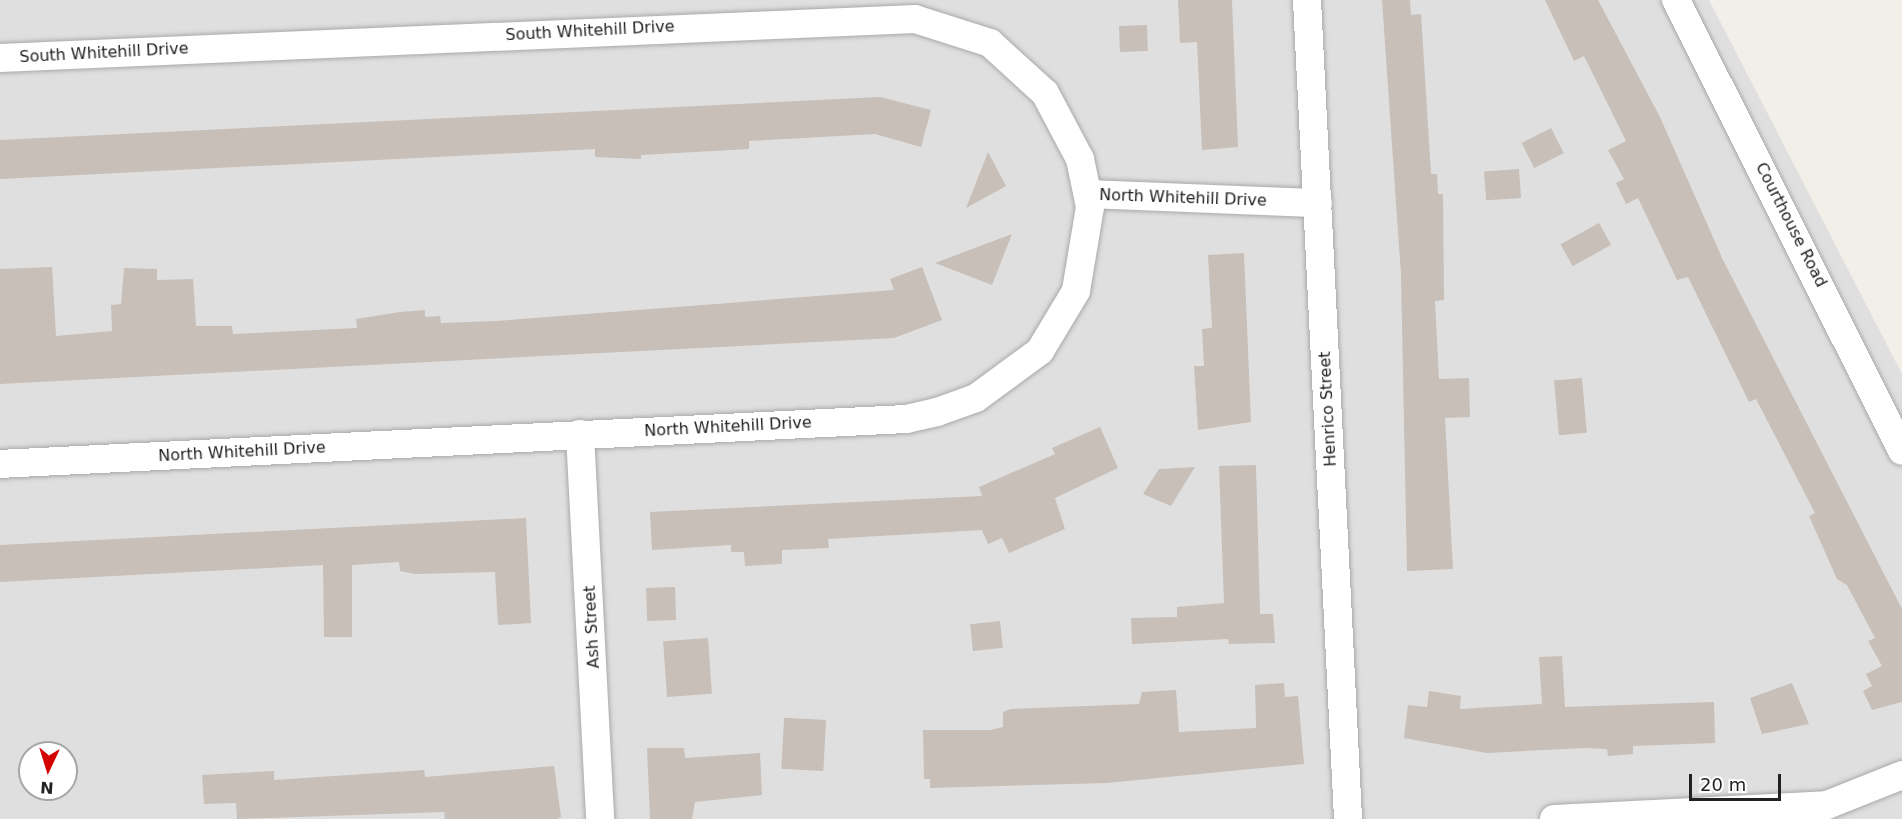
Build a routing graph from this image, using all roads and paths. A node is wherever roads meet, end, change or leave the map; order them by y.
1 (1307, 0) edge
2 (1676, 0) edge
3 (0, 58) edge
4 (1089, 194) junction
5 (1318, 203) junction
6 (580, 434) junction
7 (1902, 451) edge
8 (0, 465) edge
9 (1902, 775) edge
10 (600, 819) edge
11 (1348, 819) edge
12 (1554, 819) edge

1 - 5 street, Henrico Street
2 - 7 street, Courthouse Road
3 - 4 street, South Whitehill Drive
4 - 5 street, North Whitehill Drive
4 - 6 street, North Whitehill Drive
5 - 11 street, Henrico Street
6 - 8 street, North Whitehill Drive
6 - 10 street, Ash Street
9 - 12 street

